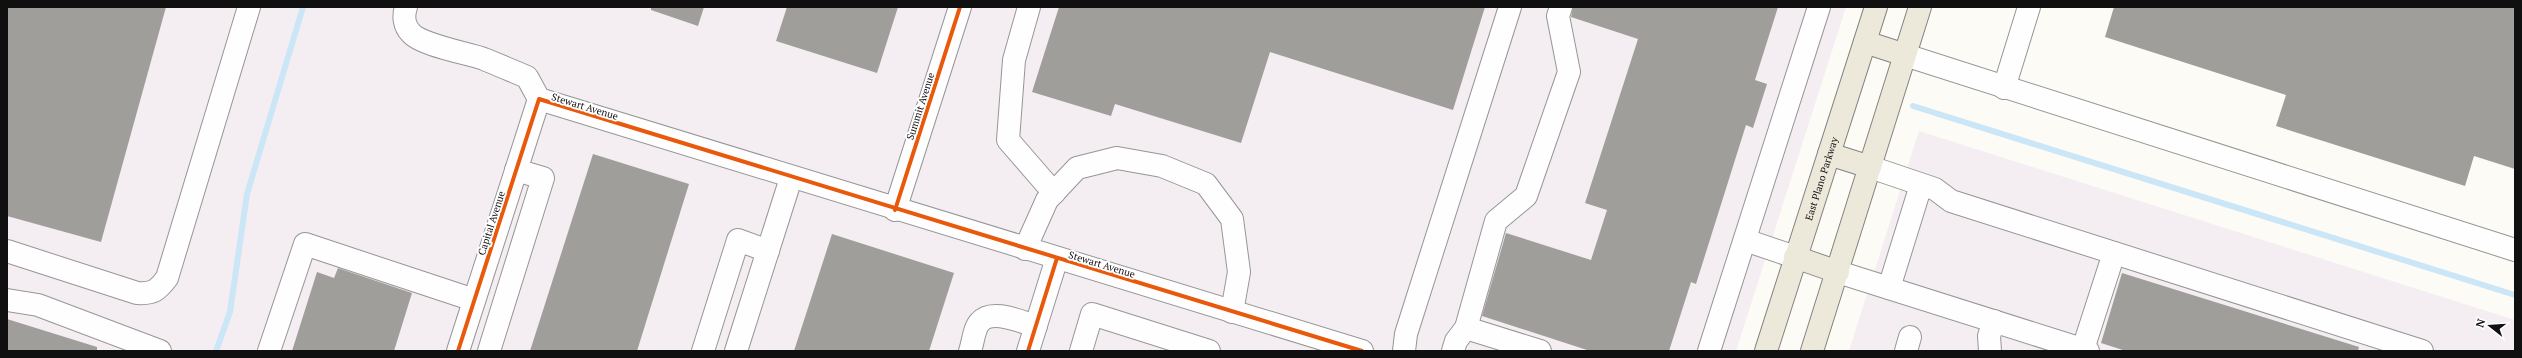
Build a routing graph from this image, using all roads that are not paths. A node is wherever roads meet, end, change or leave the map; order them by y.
1 (249, 7) edge
2 (406, 7) edge
3 (960, 7) edge
4 (1029, 7) edge
5 (1510, 7) edge
6 (1561, 7) edge
7 (1819, 7) edge
8 (1876, 7) edge
9 (1920, 7) edge
10 (2029, 7) edge
11 (1865, 42) junction
12 (1905, 55) junction
13 (2004, 88) junction
14 (539, 99) junction
15 (1829, 154) junction
16 (1870, 167) junction
17 (516, 170) junction
18 (791, 178) junction
19 (1921, 185) junction
20 (1054, 193) junction
21 (895, 210) junction
22 (1745, 240) junction
23 (1025, 249) junction
24 (2515, 250) edge
25 (768, 251) junction
26 (7, 252) edge
27 (2114, 253) junction
28 (1795, 257) junction
29 (1057, 258) junction
30 (1838, 272) junction
31 (1888, 288) junction
32 (7, 300) edge
33 (474, 300) junction
34 (1232, 312) junction
35 (1994, 321) junction
36 (1036, 326) junction
37 (1466, 328) junction
38 (2086, 350) edge
39 (160, 351) edge
40 (269, 351) edge
41 (458, 351) edge
42 (489, 351) edge
43 (703, 351) edge
44 (736, 351) edge
45 (970, 351) edge
46 (1028, 351) edge
47 (1081, 351) edge
48 (1209, 351) edge
49 (1362, 351) edge
50 (1404, 351) edge
51 (1452, 351) edge
52 (1540, 351) edge
53 (1708, 351) edge
54 (1766, 351) edge
55 (1812, 351) edge
56 (1990, 351) edge
57 (2422, 351) edge

1 - 26 street
2 - 14 street
3 - 21 street, Summit Avenue
4 - 20 street
5 - 50 street
6 - 37 street
7 - 22 street
8 - 11 main road, East Plano Parkway
9 - 12 main road
10 - 13 street
11 - 12 main road
11 - 15 main road, East Plano Parkway
12 - 13 street
12 - 16 main road
13 - 24 street
14 - 17 street, Capital Avenue
14 - 18 street, Stewart Avenue
15 - 16 main road
15 - 28 main road, East Plano Parkway
16 - 19 street
16 - 30 main road
17 - 33 street, Capital Avenue
17 - 42 street
18 - 21 street, Stewart Avenue
18 - 25 street
19 - 27 street
19 - 31 street
20 - 23 street
20 - 34 street
21 - 23 street, Stewart Avenue
22 - 28 street
22 - 53 street
23 - 29 street, Stewart Avenue
25 - 43 street
25 - 44 street
27 - 38 street
27 - 57 street
28 - 30 main road
28 - 54 main road, East Plano Parkway
29 - 34 street, Stewart Avenue
29 - 36 street
30 - 31 street
30 - 55 main road
31 - 35 street
32 - 39 street
33 - 40 street
33 - 41 street, Capital Avenue
34 - 49 street, Stewart Avenue
35 - 38 street
35 - 56 street
36 - 45 street
36 - 46 street
37 - 51 street
37 - 52 street
47 - 48 street

